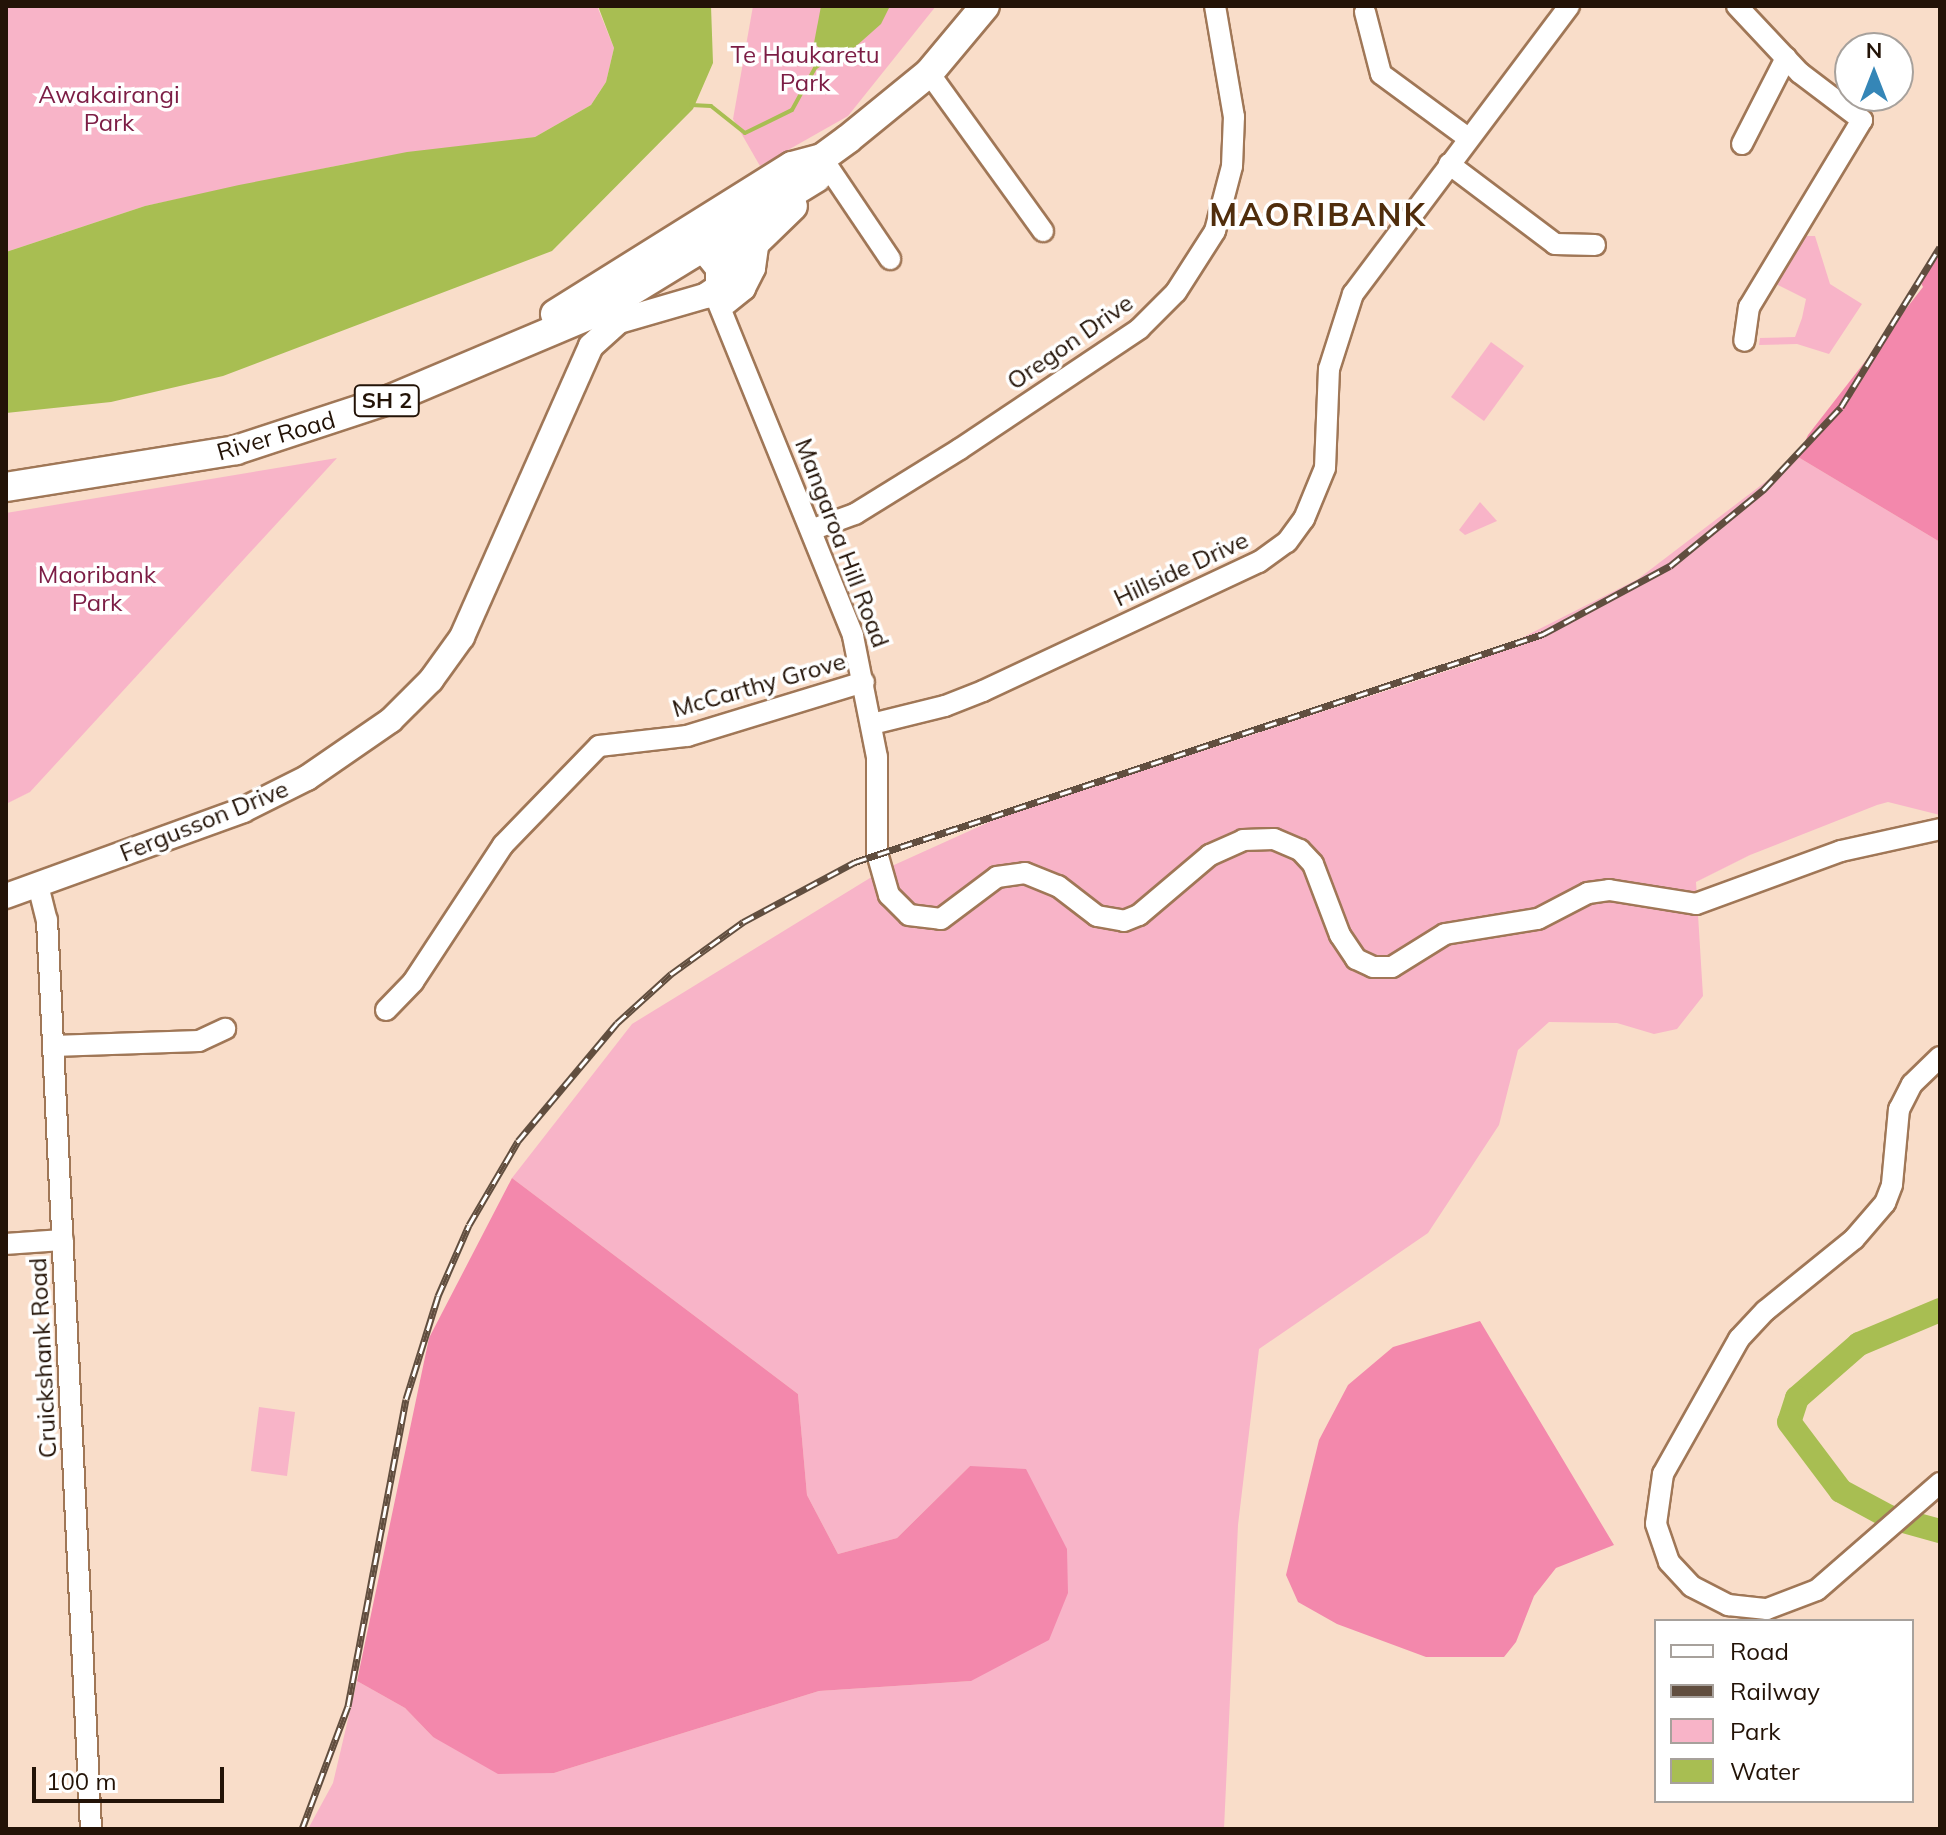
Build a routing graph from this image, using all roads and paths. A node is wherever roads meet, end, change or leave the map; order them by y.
1 (985, 6) edge
2 (1215, 6) edge
3 (1569, 6) edge
4 (1737, 6) edge
5 (1365, 12) dead end
6 (1786, 58) junction
7 (929, 73) junction
8 (1468, 138) junction
9 (1742, 144) dead end
10 (1449, 164) junction
11 (819, 168) junction
12 (739, 221) junction
13 (1043, 231) dead end
14 (1595, 245) dead end
15 (704, 248) junction
16 (890, 259) dead end
17 (718, 296) junction
18 (532, 336) junction
19 (1744, 341) dead end
20 (6, 487) edge
21 (811, 530) junction
22 (864, 682) junction
23 (872, 724) junction
24 (1940, 829) edge
25 (38, 885) junction
26 (6, 896) edge
27 (386, 1010) dead end
28 (225, 1029) dead end
29 (53, 1046) junction
30 (1940, 1057) edge
31 (63, 1240) junction
32 (6, 1244) edge
33 (1940, 1483) edge
34 (91, 1829) edge

1 - 7 highway, SH 2
2 - 21 street, Oregon Drive
3 - 8 street, Hillside Drive
4 - 6 street
5 - 8 street
6 - 9 street
6 - 19 street
7 - 11 highway, SH 2
7 - 13 street
8 - 10 street, Hillside Drive
10 - 14 street
10 - 23 street, Hillside Drive
11 - 12 highway
11 - 12 highway, SH 2
11 - 16 street
12 - 15 highway, River Road / SH 2
12 - 17 main road
12 - 18 highway, River Road / SH 2
15 - 17 highway
15 - 18 highway, River Road / SH 2
17 - 21 street, Mangaroa Hill Road
17 - 25 main road, Fergusson Drive
18 - 20 highway, River Road / SH 2
21 - 22 street, Mangaroa Hill Road
22 - 23 street, Mangaroa Hill Road
22 - 27 street, McCarthy Grove
23 - 24 street, Mangaroa Hill Road
25 - 26 main road, Fergusson Drive
25 - 29 street, Cruickshank Road
28 - 29 street
29 - 31 street, Cruickshank Road
30 - 33 street
31 - 32 street
31 - 34 street, Cruickshank Road

